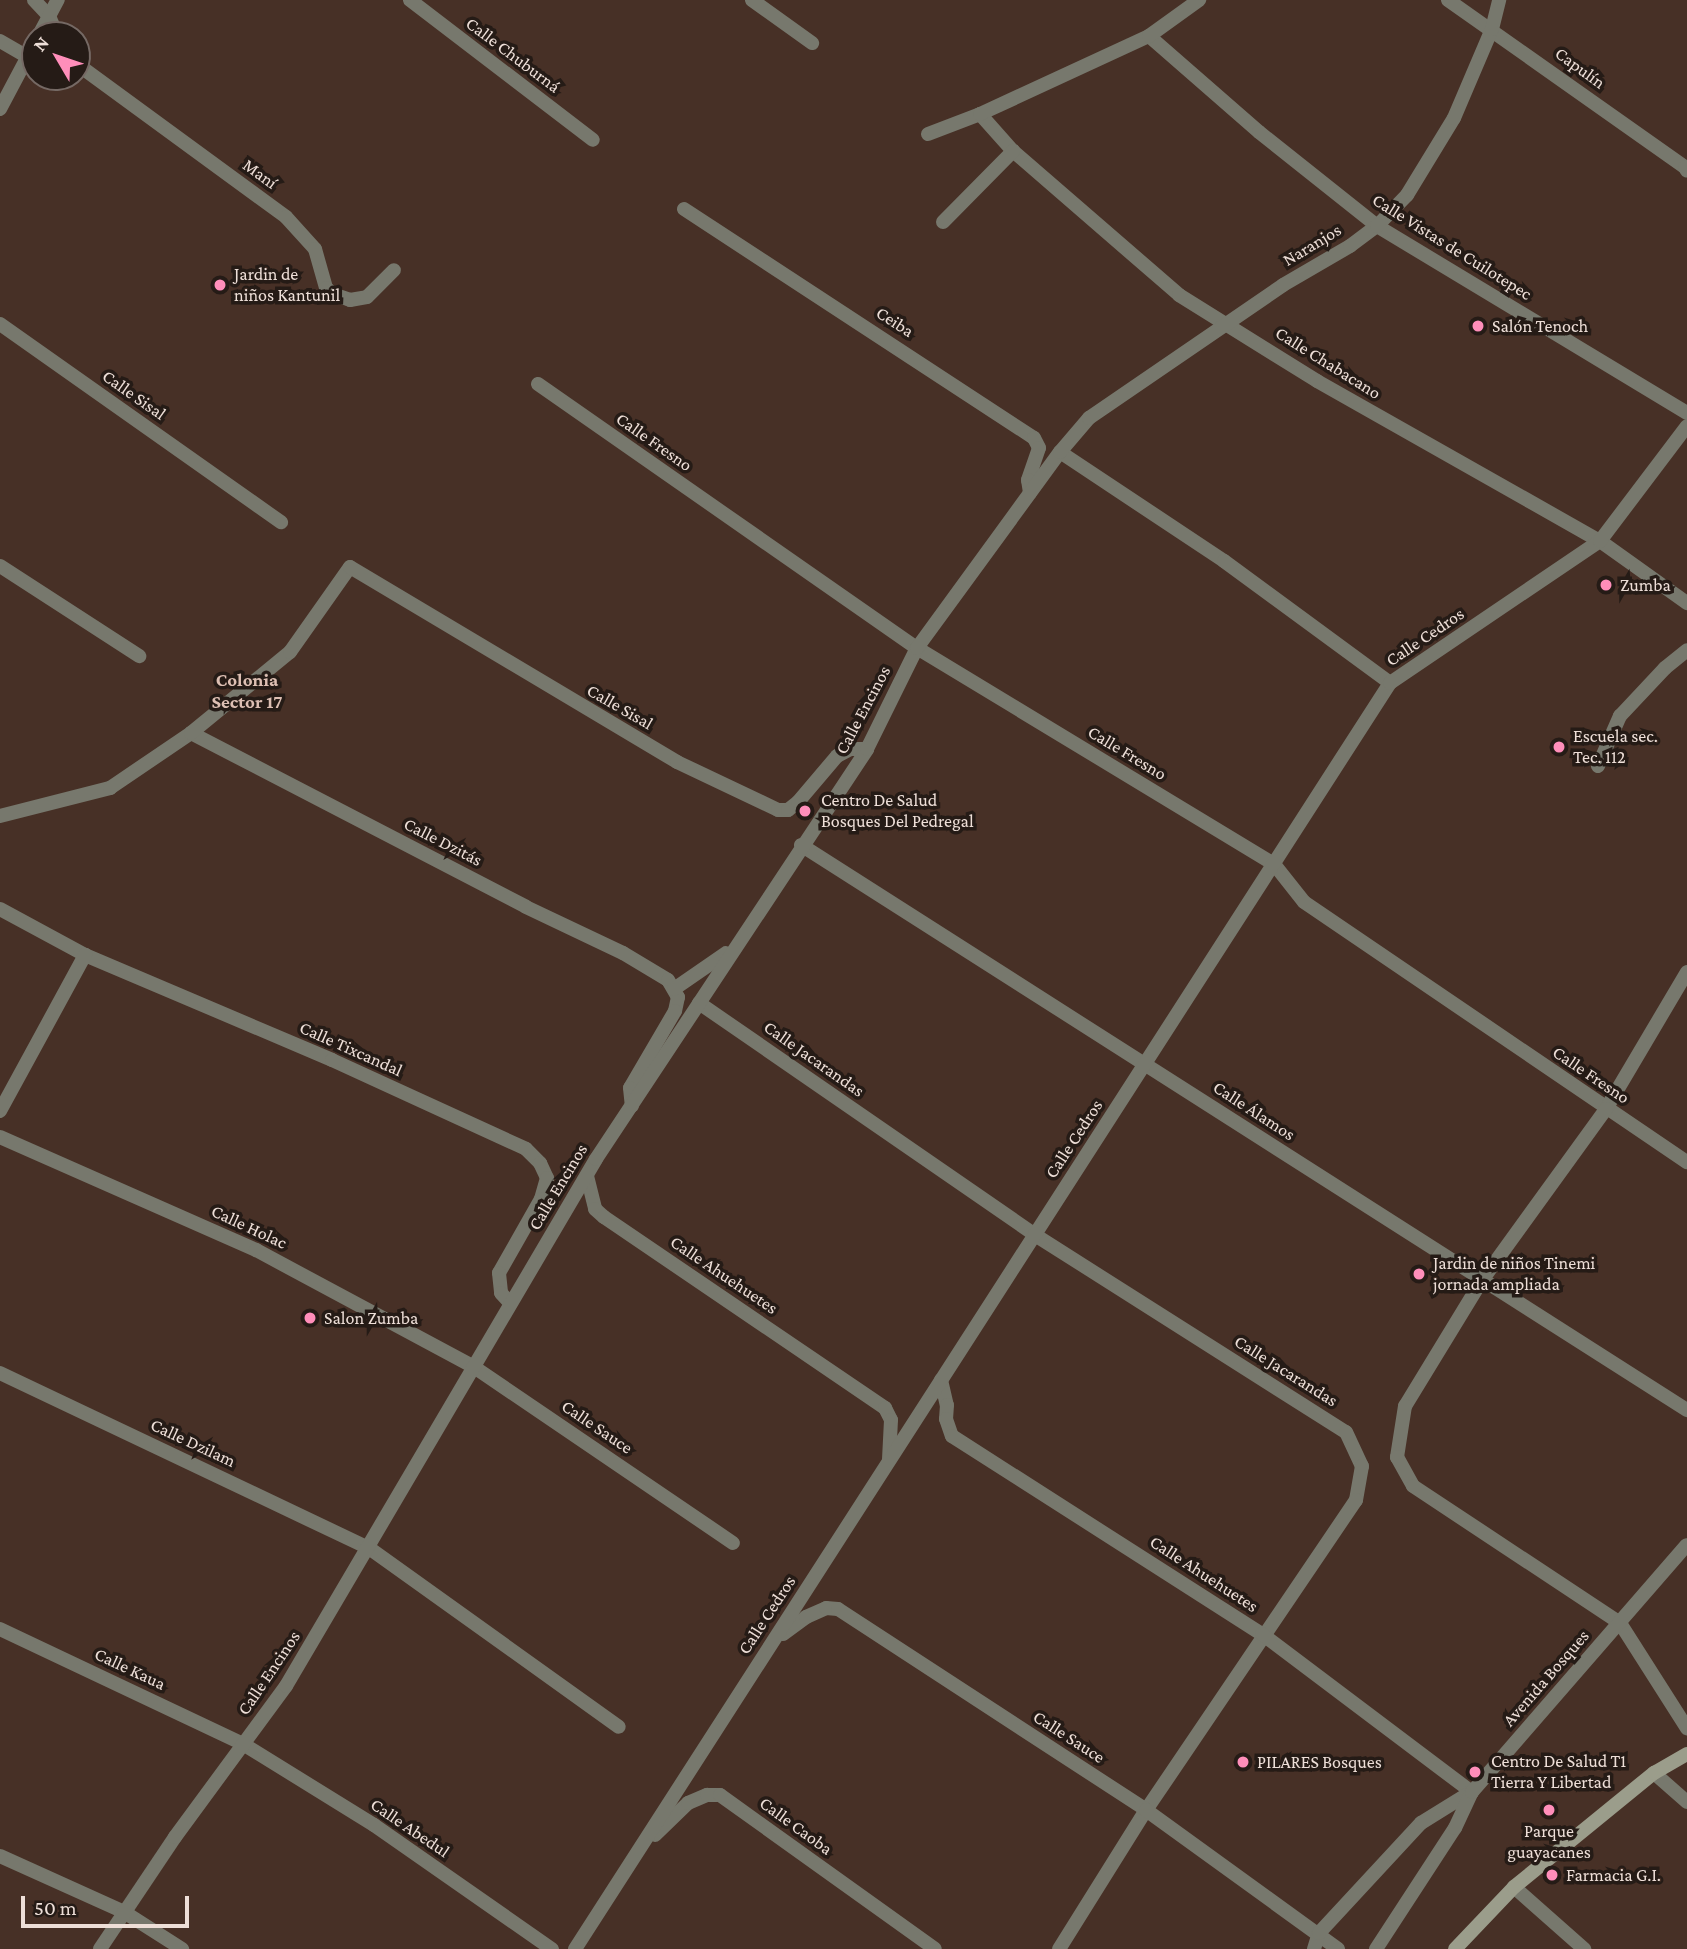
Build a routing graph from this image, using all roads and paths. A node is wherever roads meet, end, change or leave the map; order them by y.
1 (34, 0) edge
2 (58, 0) edge
3 (410, 0) edge
4 (752, 0) edge
5 (1199, 0) edge
6 (1448, 0) edge
7 (1499, 0) edge
8 (49, 16) junction
9 (46, 21) edge
10 (51, 21) edge
11 (1492, 29) junction
12 (1149, 36) junction
13 (0, 41) edge
14 (812, 43) dead end
15 (21, 52) edge
16 (21, 74) edge
17 (91, 74) edge
18 (0, 109) edge
19 (981, 114) junction
20 (928, 134) dead end
21 (593, 140) dead end
22 (1013, 151) junction
23 (1687, 171) edge
24 (684, 209) dead end
25 (943, 222) dead end
26 (1377, 226) junction
27 (394, 270) dead end
28 (1227, 322) junction
29 (0, 324) edge
30 (538, 384) dead end
31 (1687, 413) edge
32 (1687, 426) edge
33 (1060, 452) junction
34 (1030, 493) junction
35 (281, 522) dead end
36 (1600, 541) junction
37 (0, 566) edge
38 (1687, 603) edge
39 (917, 648) junction
40 (1687, 650) edge
41 (139, 656) dead end
42 (1391, 683) junction
43 (191, 733) junction
44 (867, 749) junction
45 (1598, 766) dead end
46 (0, 816) edge
47 (801, 845) junction
48 (1274, 864) junction
49 (0, 909) edge
50 (735, 946) junction
51 (85, 955) junction
52 (1687, 972) edge
53 (674, 989) junction
54 (699, 1003) junction
55 (1145, 1065) junction
56 (632, 1106) junction
57 (1606, 1109) junction
58 (0, 1111) edge
59 (0, 1137) edge
60 (1687, 1163) edge
61 (587, 1176) junction
62 (1035, 1235) junction
63 (1482, 1280) junction
64 (510, 1303) junction
65 (474, 1367) junction
66 (0, 1373) edge
67 (942, 1380) junction
68 (1687, 1410) edge
69 (889, 1461) junction
70 (733, 1543) dead end
71 (1687, 1545) edge
72 (369, 1548) junction
73 (1620, 1623) junction
74 (0, 1629) edge
75 (1262, 1634) junction
76 (772, 1644) junction
77 (618, 1727) dead end
78 (1687, 1728) edge
79 (243, 1744) junction
80 (1687, 1754) edge
81 (1654, 1773) junction
82 (1472, 1792) junction
83 (1687, 1802) edge
84 (1146, 1810) junction
85 (637, 1853) junction
86 (0, 1856) edge
87 (1514, 1887) junction
88 (124, 1912) junction
89 (1319, 1933) junction
90 (100, 1949) edge
91 (182, 1949) edge
92 (552, 1949) edge
93 (575, 1949) edge
94 (935, 1949) edge
95 (1059, 1949) edge
96 (1314, 1949) edge
97 (1338, 1949) edge
98 (1376, 1949) edge
99 (1455, 1949) edge
100 (1584, 1949) edge

1 - 8 street
2 - 8 street
3 - 21 street, Calle Chuburná
4 - 14 street
5 - 12 street
6 - 11 street, Capulín
7 - 11 street, Naranjos
8 - 9 street
8 - 10 street
11 - 23 street, Capulín
11 - 26 street, Naranjos
12 - 19 street
12 - 26 street, Calle Vistas de Cuilotepec
13 - 15 street
16 - 18 street
17 - 27 street, Maní
19 - 20 street
19 - 22 street, Calle Chabacano
22 - 25 street
22 - 28 street, Calle Chabacano
24 - 34 street, Ceiba
26 - 28 street, Naranjos
26 - 31 street, Calle Vistas de Cuilotepec
28 - 33 street, Naranjos
28 - 36 street, Calle Chabacano
29 - 35 street, Calle Sisal
30 - 39 street, Calle Fresno
32 - 36 street, Calle Cedros
33 - 34 street, Calle Encinos
33 - 42 street
34 - 39 street, Calle Encinos
36 - 38 street, Calle Chabacano
36 - 42 street, Calle Cedros
37 - 41 street
39 - 44 street, Calle Encinos
39 - 48 street, Calle Fresno
40 - 45 street
42 - 48 street, Calle Cedros
43 - 44 street, Calle Sisal
43 - 46 street
43 - 53 street, Calle Dzitás
44 - 47 street, Calle Encinos
47 - 50 street, Calle Encinos
47 - 55 street, Calle Álamos
48 - 55 street, Calle Cedros
48 - 57 street, Calle Fresno
49 - 51 street, Calle Tixcandal
50 - 53 street
50 - 54 street, Calle Encinos
51 - 58 street
51 - 64 street, Calle Tixcandal
52 - 57 street
53 - 56 street
54 - 56 street, Calle Encinos
54 - 62 street, Calle Jacarandas
55 - 62 street, Calle Cedros
55 - 63 street, Calle Álamos
56 - 61 street, Calle Encinos
57 - 60 street, Calle Fresno
57 - 63 street
59 - 65 street, Calle Holac
61 - 64 street, Calle Encinos
61 - 69 street, Calle Ahuehuetes
62 - 67 street, Calle Cedros
62 - 75 street, Calle Jacarandas
63 - 68 street, Calle Álamos
63 - 73 street
64 - 65 street, Calle Encinos
65 - 70 street, Calle Sauce
65 - 72 street, Calle Encinos
66 - 72 street, Calle Dzilam
67 - 69 street, Calle Cedros
67 - 75 street, Calle Ahuehuetes
69 - 76 street, Calle Cedros
71 - 73 street, Avenida Bosques
72 - 77 street
72 - 79 street, Calle Encinos
73 - 78 street
73 - 82 street, Avenida Bosques
74 - 79 street, Calle Kaua
75 - 82 street, Calle Ahuehuetes
75 - 84 street, Calle Jacarandas
76 - 84 street, Calle Sauce
76 - 85 street, Calle Cedros
79 - 88 street, Calle Encinos
79 - 92 street, Calle Abedul
80 - 81 street
81 - 83 street
81 - 87 street
82 - 89 street
82 - 98 street, Avenida Bosques
84 - 89 street, Calle Sauce
84 - 95 street, Calle Jacarandas
85 - 93 street, Calle Cedros
85 - 94 street, Calle Caoba
86 - 88 street
87 - 99 street
87 - 100 street
88 - 90 street, Calle Encinos
88 - 91 street
89 - 96 street
89 - 97 street, Calle Sauce

